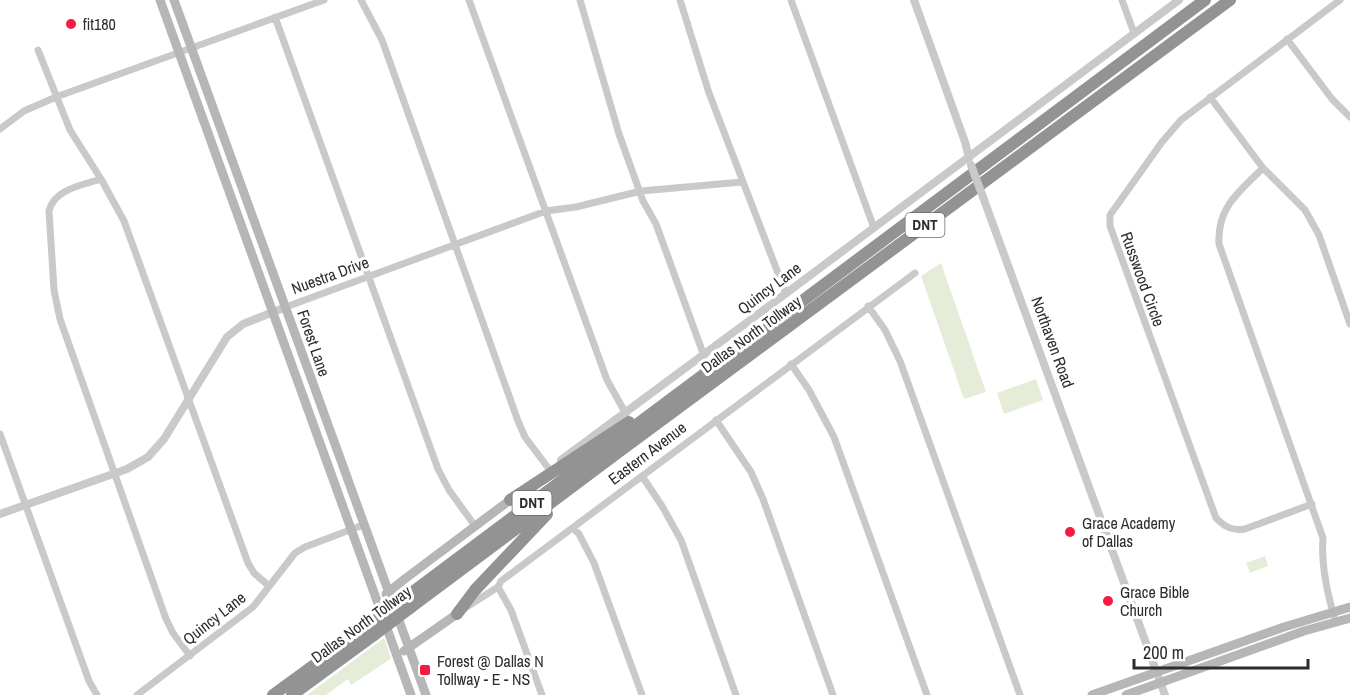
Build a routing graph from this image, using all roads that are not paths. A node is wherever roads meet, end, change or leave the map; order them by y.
1 (160, 0) edge
2 (174, 0) edge
3 (324, 0) edge
4 (361, 0) edge
5 (469, 0) edge
6 (580, 0) edge
7 (680, 0) edge
8 (791, 0) edge
9 (914, 0) edge
10 (1122, 0) edge
11 (1179, 0) edge
12 (1205, 0) edge
13 (1230, 0) edge
14 (1340, 0) edge
15 (275, 17) junction
16 (1134, 33) junction
17 (1287, 39) junction
18 (191, 48) junction
19 (38, 50) dead end
20 (179, 53) junction
21 (56, 97) junction
22 (1210, 97) junction
23 (1350, 117) edge
24 (0, 129) edge
25 (970, 160) junction
26 (233, 163) junction
27 (220, 168) junction
28 (1263, 168) junction
29 (101, 179) junction
30 (742, 183) junction
31 (640, 191) junction
32 (546, 211) junction
33 (874, 228) junction
34 (453, 244) junction
35 (915, 273) dead end
36 (370, 277) junction
37 (786, 294) junction
38 (868, 306) junction
39 (286, 307) junction
40 (274, 311) junction
41 (1350, 324) edge
42 (704, 356) junction
43 (791, 364) junction
44 (311, 379) junction
45 (299, 383) junction
46 (188, 400) junction
47 (657, 409) junction
48 (626, 414) junction
49 (716, 420) junction
50 (0, 434) edge
51 (336, 449) junction
52 (324, 453) junction
53 (549, 469) junction
54 (115, 473) junction
55 (642, 476) junction
56 (578, 483) junction
57 (510, 500) junction
58 (1312, 504) junction
59 (26, 505) junction
60 (0, 514) edge
61 (363, 525) junction
62 (475, 526) junction
63 (573, 528) junction
64 (351, 529) junction
65 (380, 569) junction
66 (406, 578) junction
67 (269, 586) junction
68 (498, 586) junction
69 (389, 592) junction
70 (378, 602) junction
71 (408, 603) junction
72 (1350, 607) edge
73 (1332, 612) junction
74 (457, 614) junction
75 (1350, 618) edge
76 (1335, 622) junction
77 (372, 630) junction
78 (409, 649) junction
79 (396, 654) junction
80 (190, 656) junction
81 (1157, 672) junction
82 (1160, 682) junction
83 (97, 695) edge
84 (137, 695) edge
85 (273, 695) edge
86 (292, 695) edge
87 (411, 695) edge
88 (426, 695) edge
89 (542, 695) edge
90 (642, 695) edge
91 (736, 695) edge
92 (833, 695) edge
93 (927, 695) edge
94 (1020, 695) edge
95 (1092, 695) edge
96 (1126, 695) edge
97 (1165, 695) edge

1 - 20 main road, Forest Lane
2 - 18 main road, Forest Lane
3 - 15 street
4 - 34 street
5 - 32 street
6 - 31 street
7 - 30 street
8 - 33 street
9 - 25 street, Northaven Road
10 - 16 street
11 - 16 street, Quincy Lane
12 - 47 highway, Dallas North Tollway / DNT
13 - 56 highway, Dallas North Tollway / DNT
14 - 17 street, Russwood Circle
15 - 18 street
15 - 36 street
16 - 25 street, Quincy Lane
17 - 22 street, Russwood Circle
17 - 23 street
18 - 20 street
18 - 26 main road, Forest Lane
19 - 21 street
20 - 21 street
20 - 27 main road, Forest Lane
21 - 24 street
21 - 29 street
22 - 28 street
22 - 58 street, Russwood Circle
25 - 33 street, Quincy Lane
25 - 81 street, Northaven Road, bridge
26 - 27 main road
26 - 39 main road, Forest Lane
27 - 40 main road, Forest Lane
28 - 41 street
28 - 58 street
29 - 46 street
29 - 54 street
30 - 31 street, Nuestra Drive
30 - 37 street
31 - 32 street, Nuestra Drive
31 - 42 street
32 - 34 street, Nuestra Drive
32 - 48 street
33 - 37 street, Quincy Lane
34 - 36 street, Nuestra Drive
34 - 53 street
35 - 38 street, Eastern Avenue
36 - 39 street, Nuestra Drive
36 - 62 street
37 - 42 street, Quincy Lane
38 - 43 street, Eastern Avenue
38 - 94 street
39 - 40 street, Nuestra Drive
39 - 44 main road, Forest Lane
40 - 45 main road, Forest Lane
40 - 46 street, Nuestra Drive
42 - 48 street, Quincy Lane
43 - 49 street, Eastern Avenue
43 - 93 street
44 - 45 main road
44 - 51 main road, Forest Lane
45 - 52 main road, Forest Lane
46 - 54 street, Nuestra Drive
46 - 67 street
47 - 57 highway
47 - 71 highway, Dallas North Tollway / DNT
48 - 53 street, Quincy Lane
49 - 55 street, Eastern Avenue
49 - 92 street
50 - 59 street
51 - 52 main road
51 - 61 main road, Forest Lane
52 - 64 main road, Forest Lane
53 - 57 street, Quincy Lane
54 - 59 street, Nuestra Drive
54 - 80 street
55 - 63 street, Eastern Avenue
55 - 91 street
56 - 71 highway, Dallas North Tollway / DNT
56 - 74 highway
57 - 62 main road, Quincy Lane
58 - 73 street
59 - 60 street, Nuestra Drive
59 - 83 street
61 - 64 street, Quincy Lane
61 - 65 main road, Forest Lane
62 - 66 main road, Quincy Lane
63 - 68 street, Eastern Avenue
63 - 90 street
64 - 67 street, Quincy Lane
64 - 70 main road, Forest Lane
65 - 66 main road
65 - 69 main road, Forest Lane
66 - 69 main road, Quincy Lane
67 - 80 street, Quincy Lane
68 - 74 street, Eastern Avenue
68 - 89 street
69 - 70 main road, Quincy Lane
69 - 78 main road, Forest Lane
70 - 79 main road, Forest Lane
71 - 77 highway, Dallas North Tollway / DNT, bridge
72 - 73 main road
73 - 76 street
73 - 81 main road
74 - 78 main road, Eastern Avenue
75 - 76 main road
76 - 82 main road
77 - 85 highway, Dallas North Tollway / DNT
77 - 86 highway, Dallas North Tollway / DNT
78 - 79 main road, Eastern Avenue
78 - 88 main road, Forest Lane
79 - 87 main road, Forest Lane
80 - 84 street, Quincy Lane
81 - 82 street, Northaven Road
81 - 95 main road
82 - 96 main road
82 - 97 street, Northaven Road

